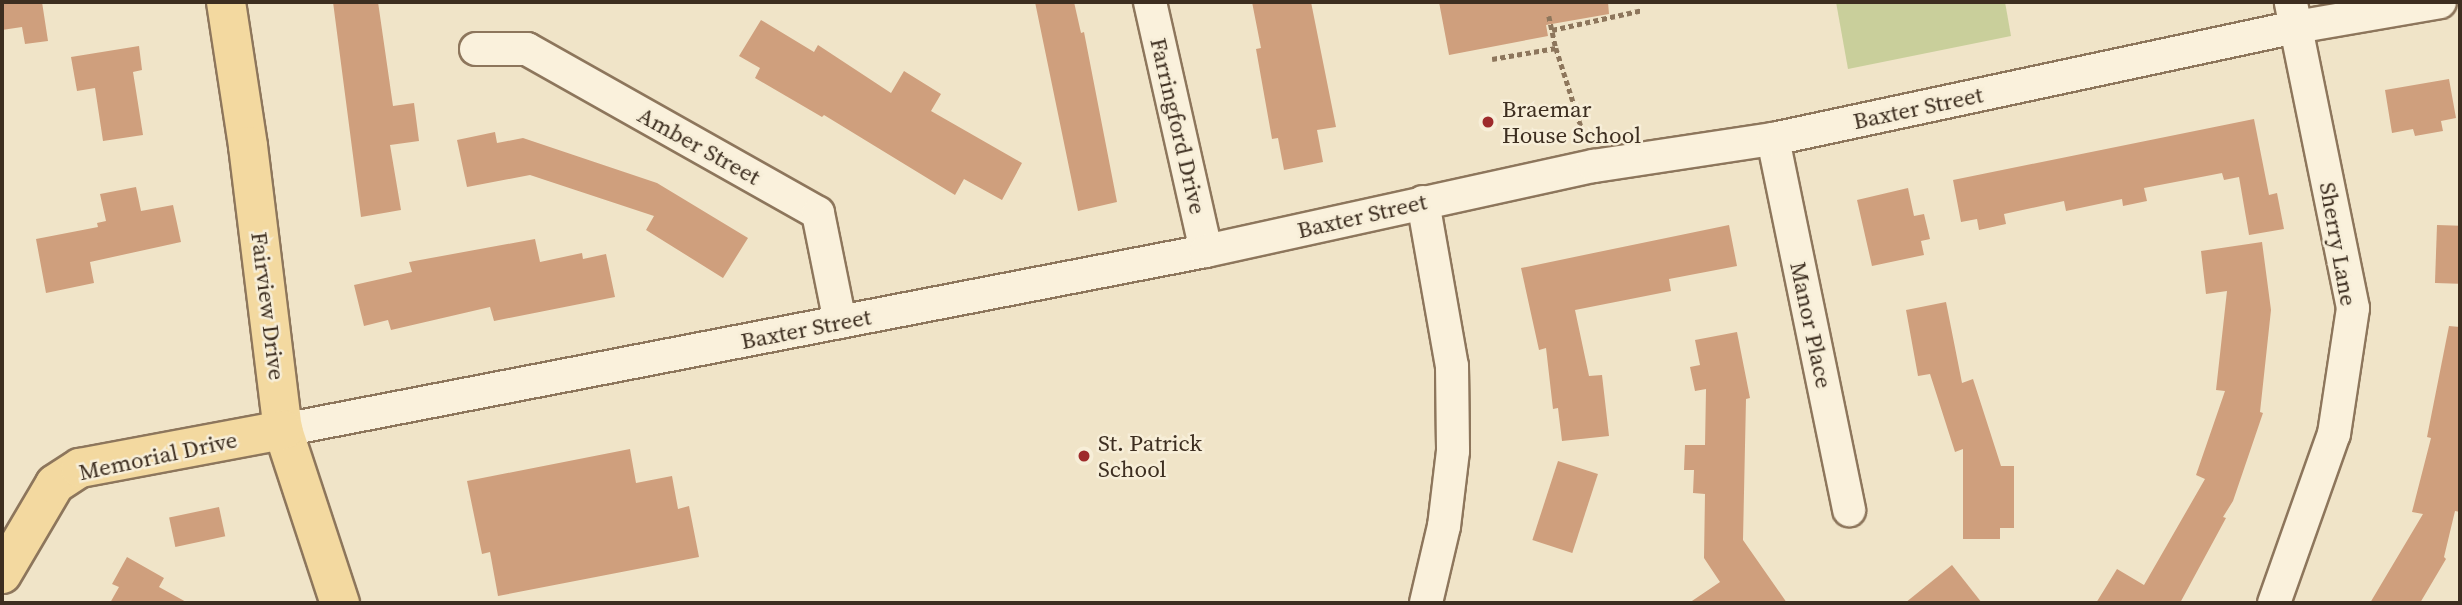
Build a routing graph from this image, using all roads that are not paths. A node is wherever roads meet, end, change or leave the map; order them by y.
1 (226, 2) edge
2 (1150, 2) edge
3 (2440, 2) edge
4 (2293, 14) edge
5 (476, 49) dead end
6 (1773, 139) junction
7 (1423, 202) junction
8 (1206, 251) junction
9 (840, 322) junction
10 (283, 430) junction
11 (1849, 510) dead end
12 (2, 574) edge
13 (340, 603) edge
14 (1426, 603) edge
15 (2274, 603) edge

1 - 10 main road, Fairview Drive
2 - 8 street, Farringford Drive
3 - 4 street, Baxter Street
4 - 6 street, Baxter Street
4 - 15 street, Sherry Lane
5 - 9 street, Amber Street
6 - 7 street, Baxter Street
6 - 11 street, Manor Place
7 - 8 street, Baxter Street
7 - 14 street
8 - 9 street, Baxter Street
9 - 10 street, Baxter Street
10 - 12 main road, Memorial Drive
10 - 13 main road, Fairview Drive

